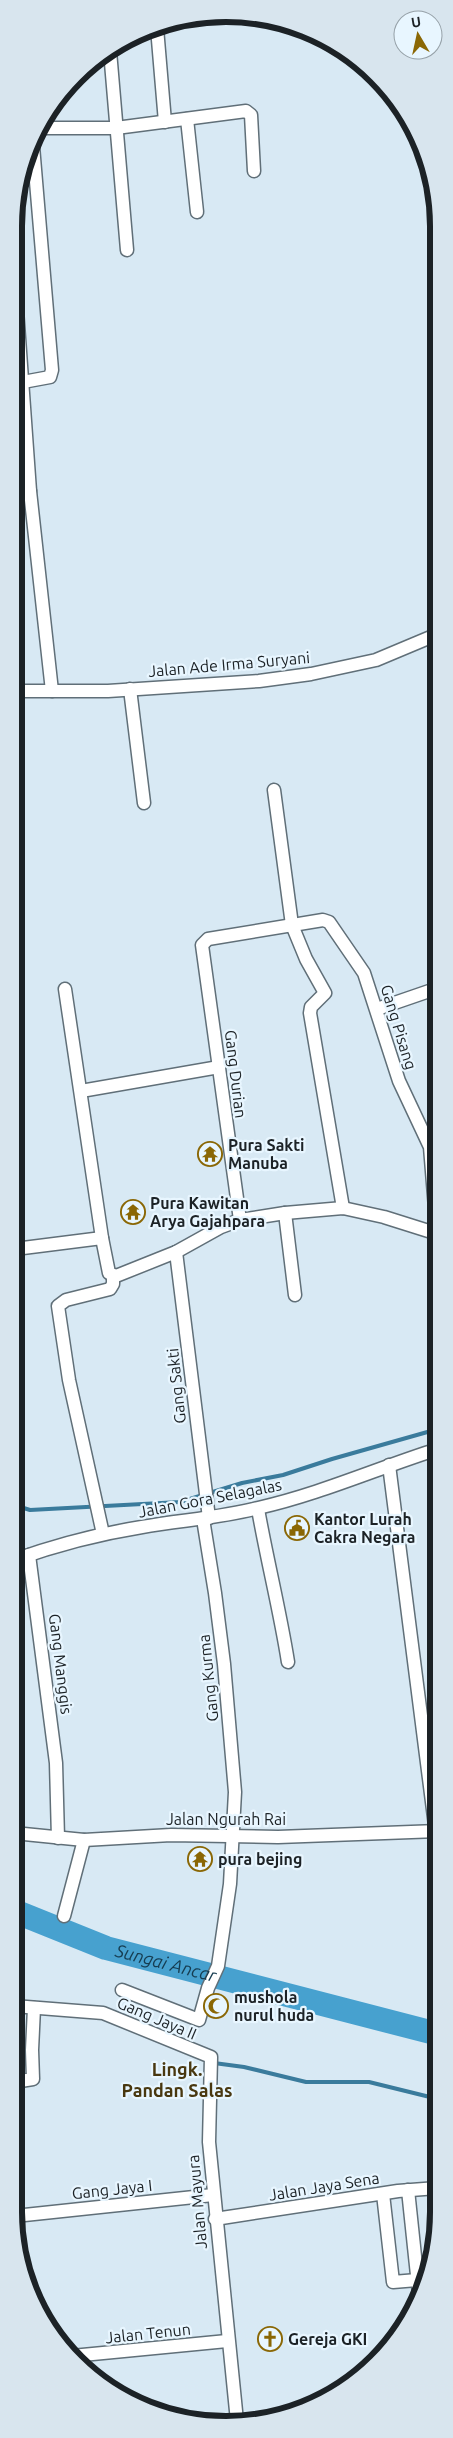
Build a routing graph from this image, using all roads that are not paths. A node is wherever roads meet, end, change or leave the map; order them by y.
1 (158, 34) edge
2 (111, 59) edge
3 (187, 119) junction
4 (165, 122) junction
5 (48, 128) edge
6 (116, 128) junction
7 (34, 158) edge
8 (254, 171) dead end
9 (197, 212) dead end
10 (127, 250) dead end
11 (22, 368) edge
12 (23, 382) junction
13 (22, 387) edge
14 (22, 417) edge
15 (30, 491) junction
16 (22, 492) edge
17 (430, 637) edge
18 (130, 689) junction
19 (22, 691) edge
20 (52, 691) junction
21 (274, 790) dead end
22 (144, 803) dead end
23 (292, 926) junction
24 (66, 989) dead end
25 (430, 991) edge
26 (377, 1009) junction
27 (219, 1068) junction
28 (81, 1090) junction
29 (430, 1147) edge
30 (343, 1208) junction
31 (285, 1213) junction
32 (240, 1220) junction
33 (430, 1232) edge
34 (102, 1238) junction
35 (22, 1248) edge
36 (176, 1252) junction
37 (113, 1276) junction
38 (295, 1295) dead end
39 (430, 1452) edge
40 (389, 1465) junction
41 (258, 1509) junction
42 (206, 1518) junction
43 (103, 1534) junction
44 (29, 1555) junction
45 (22, 1557) edge
46 (288, 1662) dead end
47 (430, 1778) edge
48 (430, 1831) edge
49 (22, 1834) edge
50 (232, 1834) junction
51 (58, 1838) junction
52 (84, 1840) junction
53 (64, 1916) dead end
54 (122, 1990) dead end
55 (22, 2009) edge
56 (34, 2014) junction
57 (208, 2059) joint
58 (22, 2081) edge
59 (430, 2189) edge
60 (408, 2190) junction
61 (383, 2194) junction
62 (213, 2195) junction
63 (22, 2215) edge
64 (215, 2219) junction
65 (417, 2280) junction
66 (418, 2284) edge
67 (227, 2341) junction
68 (81, 2355) edge
69 (236, 2415) edge

1 - 4 street
2 - 6 street
3 - 4 street
3 - 8 street
3 - 9 street
4 - 6 street
5 - 6 street
6 - 10 street
7 - 12 street
11 - 12 street
12 - 13 street
14 - 15 street
15 - 16 street
15 - 20 street
17 - 18 street, Jalan Ade Irma Suryani
18 - 20 street, Jalan Ade Irma Suryani
18 - 22 street
19 - 20 street, Jalan Ade Irma Suryani
21 - 23 street
23 - 26 street, Gang Pisang
23 - 27 street, Gang Durian
23 - 30 street
24 - 28 street
25 - 26 street
26 - 29 street, Gang Pisang
27 - 28 street
27 - 32 street, Gang Durian
28 - 34 street
30 - 31 street
30 - 33 street
31 - 32 street
31 - 38 street
32 - 36 street
34 - 35 street
34 - 37 street
36 - 37 street
36 - 42 street, Gang Sakti
37 - 43 street
39 - 40 street, Jalan Gora Selagalas
40 - 41 street, Jalan Gora Selagalas
40 - 47 street
41 - 42 street, Jalan Gora Selagalas
41 - 46 street
42 - 43 street, Jalan Gora Selagalas
42 - 50 street, Gang Kurma
43 - 44 street, Jalan Gora Selagalas
44 - 45 street, Jalan Gora Selagalas
44 - 51 street, Gang Manggis
48 - 50 street, Jalan Ngurah Rai
49 - 51 street, Jalan Ngurah Rai
50 - 52 street, Jalan Ngurah Rai
50 - 54 street, Gang Kurma
51 - 52 street, Jalan Ngurah Rai
52 - 53 street
55 - 56 street, Gang Jaya II
56 - 57 street, Gang Jaya II
56 - 58 street
57 - 62 street, Jalan Mayura
59 - 60 street, Jalan Jaya Sena
60 - 61 street, Jalan Jaya Sena
60 - 65 street
61 - 64 street, Jalan Jaya Sena
61 - 65 street
62 - 63 street, Gang Jaya I
62 - 64 street, Jalan Mayura
64 - 67 street, Jalan Mayura
65 - 66 street
67 - 68 street, Jalan Tenun
67 - 69 street, Jalan Mayura

